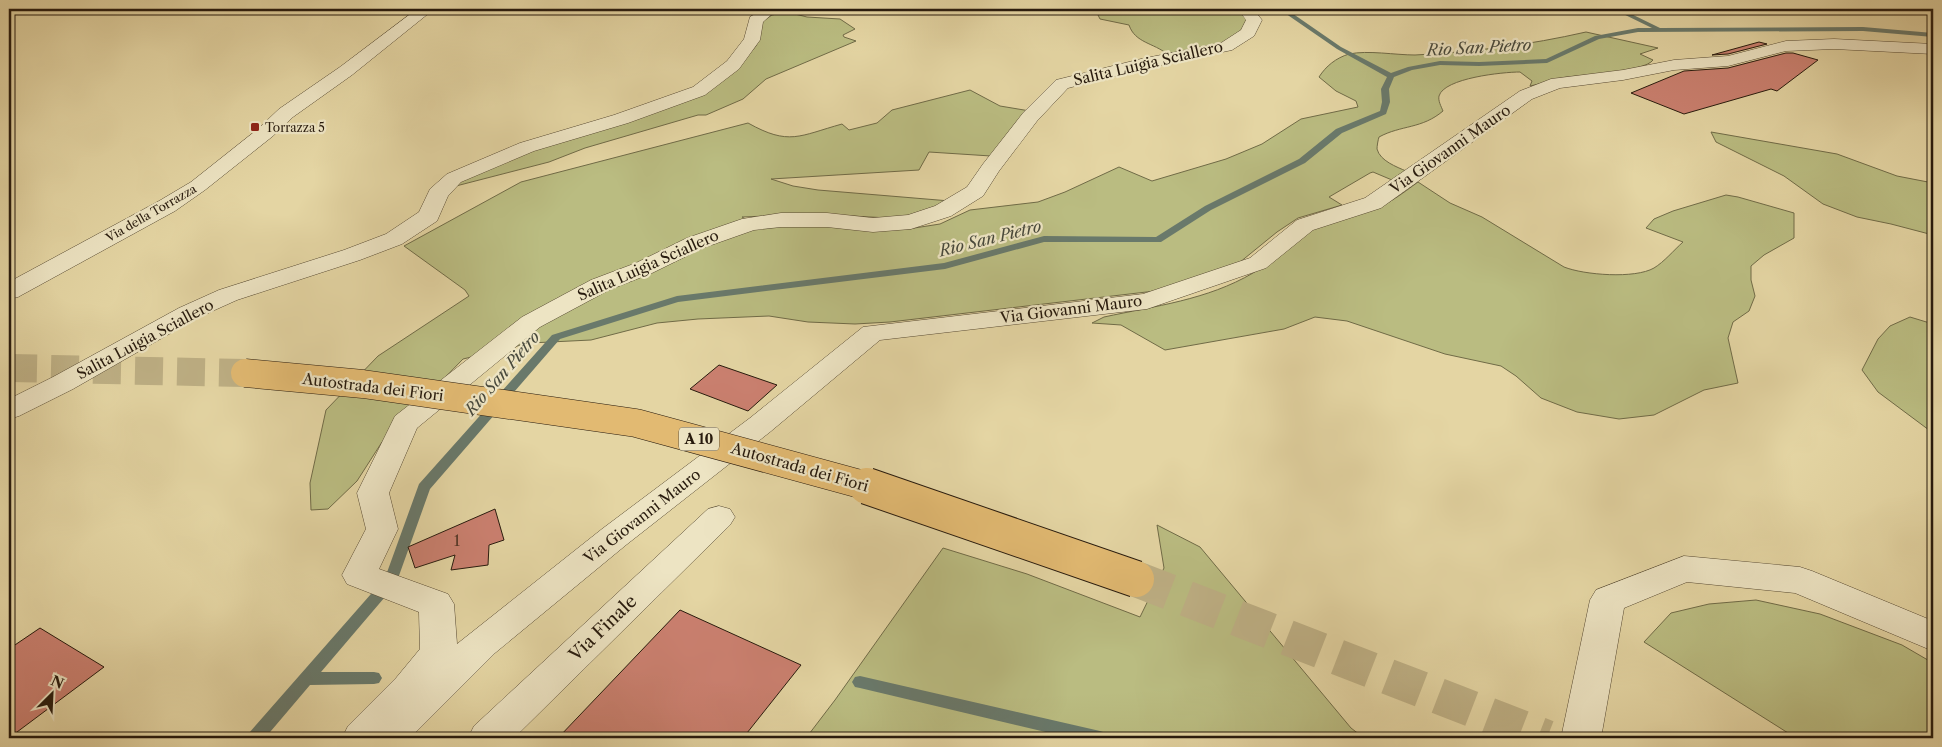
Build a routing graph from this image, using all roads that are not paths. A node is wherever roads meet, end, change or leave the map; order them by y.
1 (426, 9) edge
2 (1245, 9) edge
3 (765, 14) dead end
4 (1933, 49) edge
5 (9, 292) edge
6 (245, 373) tunnel mouth
7 (9, 410) edge
8 (719, 517) dead end
9 (1136, 578) tunnel mouth
10 (1933, 637) edge
11 (362, 738) edge
12 (384, 738) edge
13 (488, 738) edge
14 (1581, 738) edge

1 - 5 street, Via della Torrazza
2 - 11 street, Salita Luigia Sciallero
3 - 7 street, Salita Luigia Sciallero
4 - 12 street, Via Giovanni Mauro
6 - 9 highway, Autostrada dei Fiori / A 10, bridge
8 - 13 street, Via Finale
10 - 14 street

